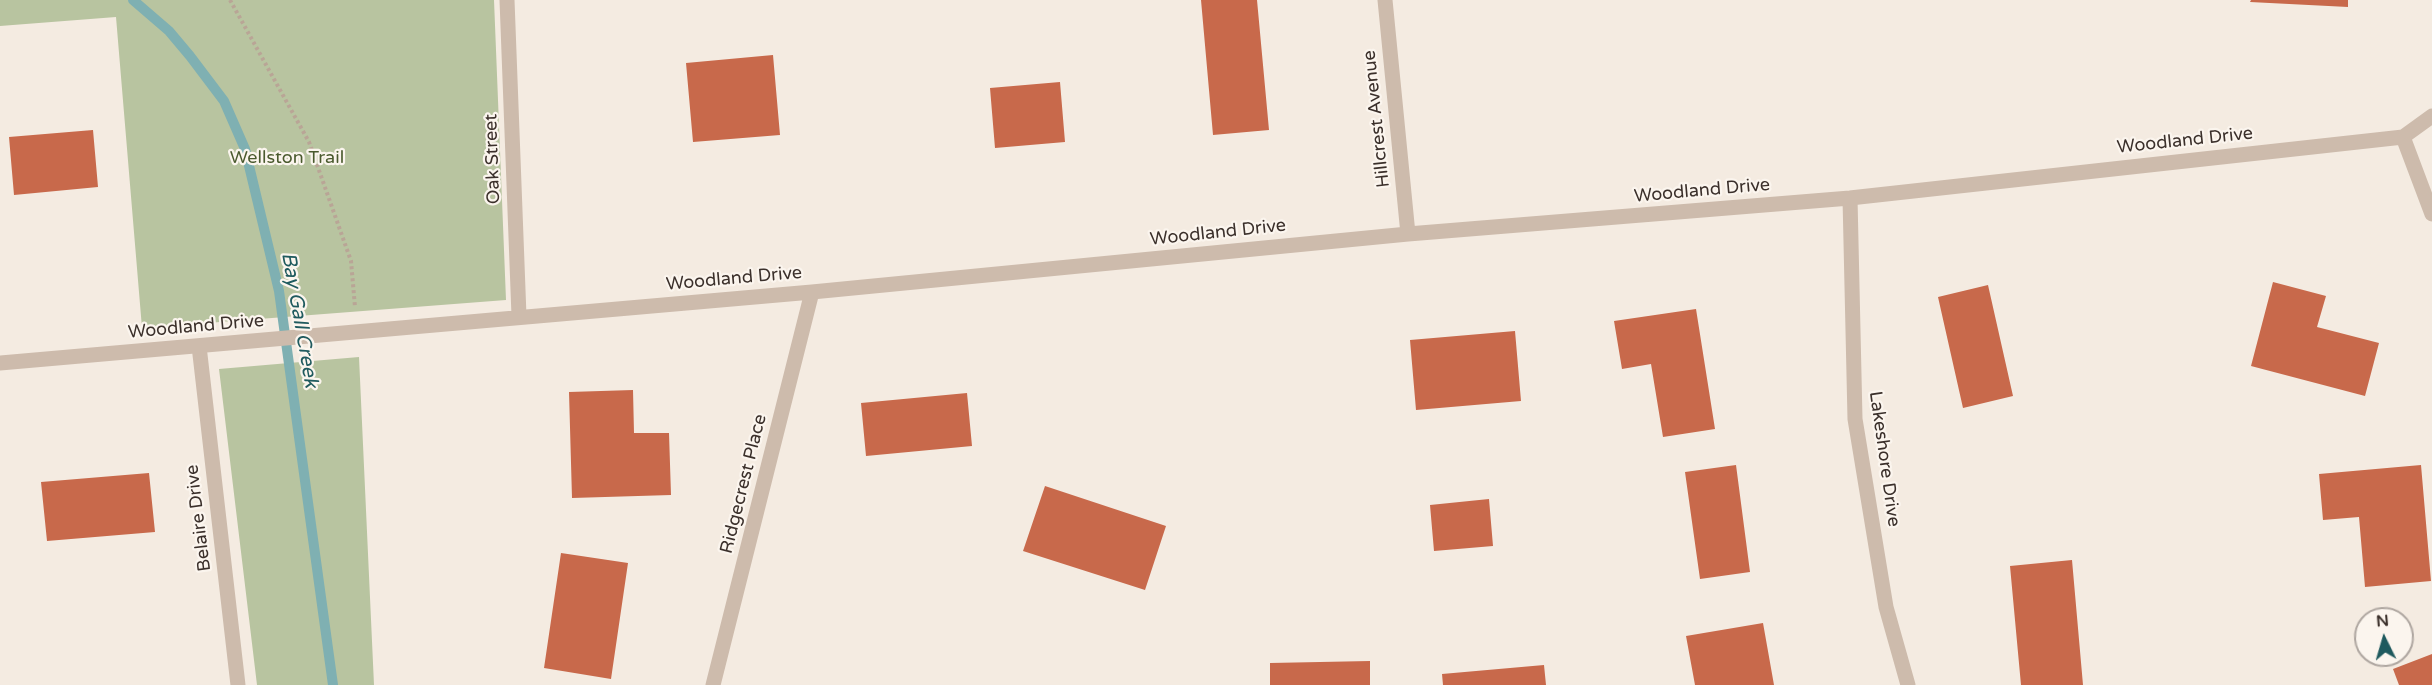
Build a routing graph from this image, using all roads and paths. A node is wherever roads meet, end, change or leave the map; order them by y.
1 (230, 0) edge
2 (507, 0) edge
3 (1385, 0) edge
4 (2432, 116) edge
5 (2403, 137) junction
6 (1850, 198) junction
7 (2432, 214) edge
8 (1408, 234) junction
9 (812, 292) junction
10 (519, 316) junction
11 (356, 332) junction
12 (199, 346) junction
13 (0, 363) edge
14 (238, 685) edge
15 (713, 685) edge
16 (1908, 685) edge

1 - 11 path
2 - 10 street, Oak Street
3 - 8 street, Hillcrest Avenue
4 - 5 street, Woodland Drive
5 - 6 street, Woodland Drive
5 - 7 street
6 - 8 street, Woodland Drive
6 - 16 street, Lakeshore Drive
8 - 9 street, Woodland Drive
9 - 10 street, Woodland Drive
9 - 15 street, Ridgecrest Place
10 - 11 street, Woodland Drive
11 - 12 street, Woodland Drive
12 - 13 street, Woodland Drive
12 - 14 street, Belaire Drive

